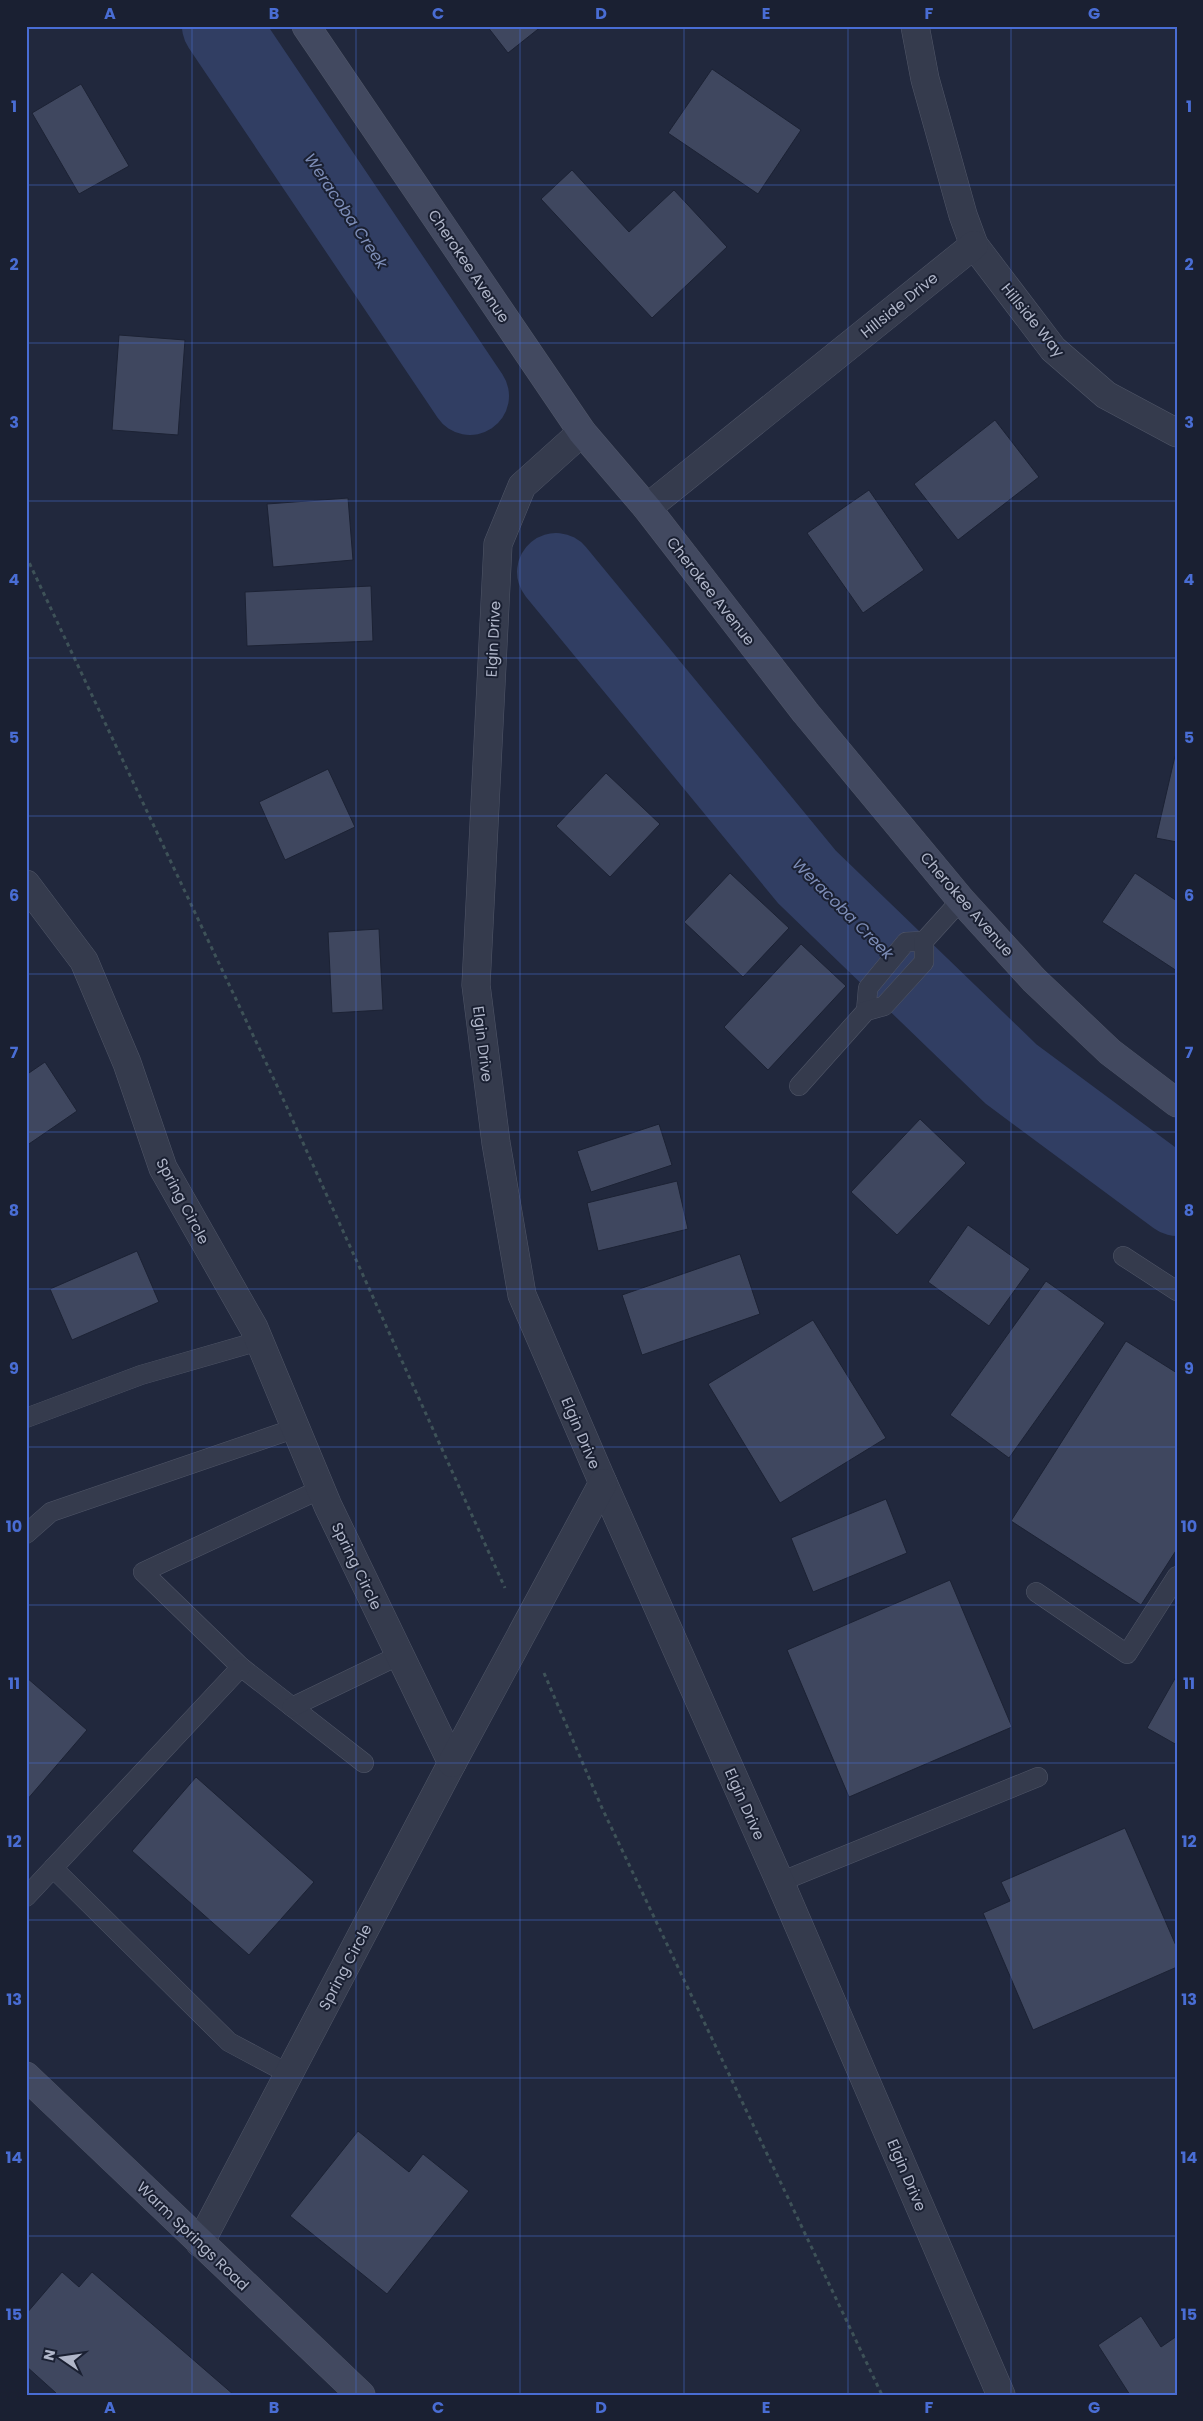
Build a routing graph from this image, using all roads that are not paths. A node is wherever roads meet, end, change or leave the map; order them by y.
1 (306, 26) edge
2 (915, 26) edge
3 (974, 245) junction
4 (582, 432) junction
5 (1177, 433) edge
6 (647, 508) junction
7 (26, 884) edge
8 (961, 900) junction
9 (924, 941) junction
10 (866, 1011) junction
11 (799, 1086) dead end
12 (1177, 1103) edge
13 (1123, 1256) dead end
14 (1177, 1291) edge
15 (260, 1341) junction
16 (26, 1418) edge
17 (296, 1428) junction
18 (603, 1483) junction
19 (321, 1489) junction
20 (26, 1534) edge
21 (1177, 1576) edge
22 (1036, 1592) dead end
23 (400, 1655) junction
24 (242, 1667) junction
25 (292, 1707) junction
26 (364, 1762) dead end
27 (452, 1763) junction
28 (1038, 1777) dead end
29 (53, 1868) junction
30 (780, 1882) junction
31 (26, 1897) edge
32 (289, 2074) junction
33 (26, 2076) edge
34 (200, 2243) junction
35 (361, 2395) edge
36 (1001, 2395) edge

1 - 4 street, Cherokee Avenue
2 - 3 street
3 - 5 street, Hillside Way
3 - 6 street, Hillside Drive
4 - 6 street, Cherokee Avenue
4 - 18 street, Elgin Drive
6 - 8 street, Cherokee Avenue
7 - 15 street, Spring Circle
8 - 9 lane
8 - 12 street, Cherokee Avenue
9 - 10 lane
9 - 10 lane
10 - 11 lane
13 - 14 lane
15 - 16 lane
15 - 17 street, Spring Circle
17 - 19 street, Spring Circle
17 - 20 lane
18 - 27 street
18 - 30 street, Elgin Drive
19 - 23 street, Spring Circle
19 - 24 lane
21 - 22 lane
23 - 25 lane
23 - 27 street, Spring Circle
24 - 25 lane
24 - 29 lane
25 - 26 lane
27 - 32 street, Spring Circle
28 - 30 lane
29 - 31 lane
29 - 32 lane
30 - 36 street, Elgin Drive
32 - 34 street, Spring Circle
33 - 34 street, Warm Springs Road
34 - 35 street, Warm Springs Road

